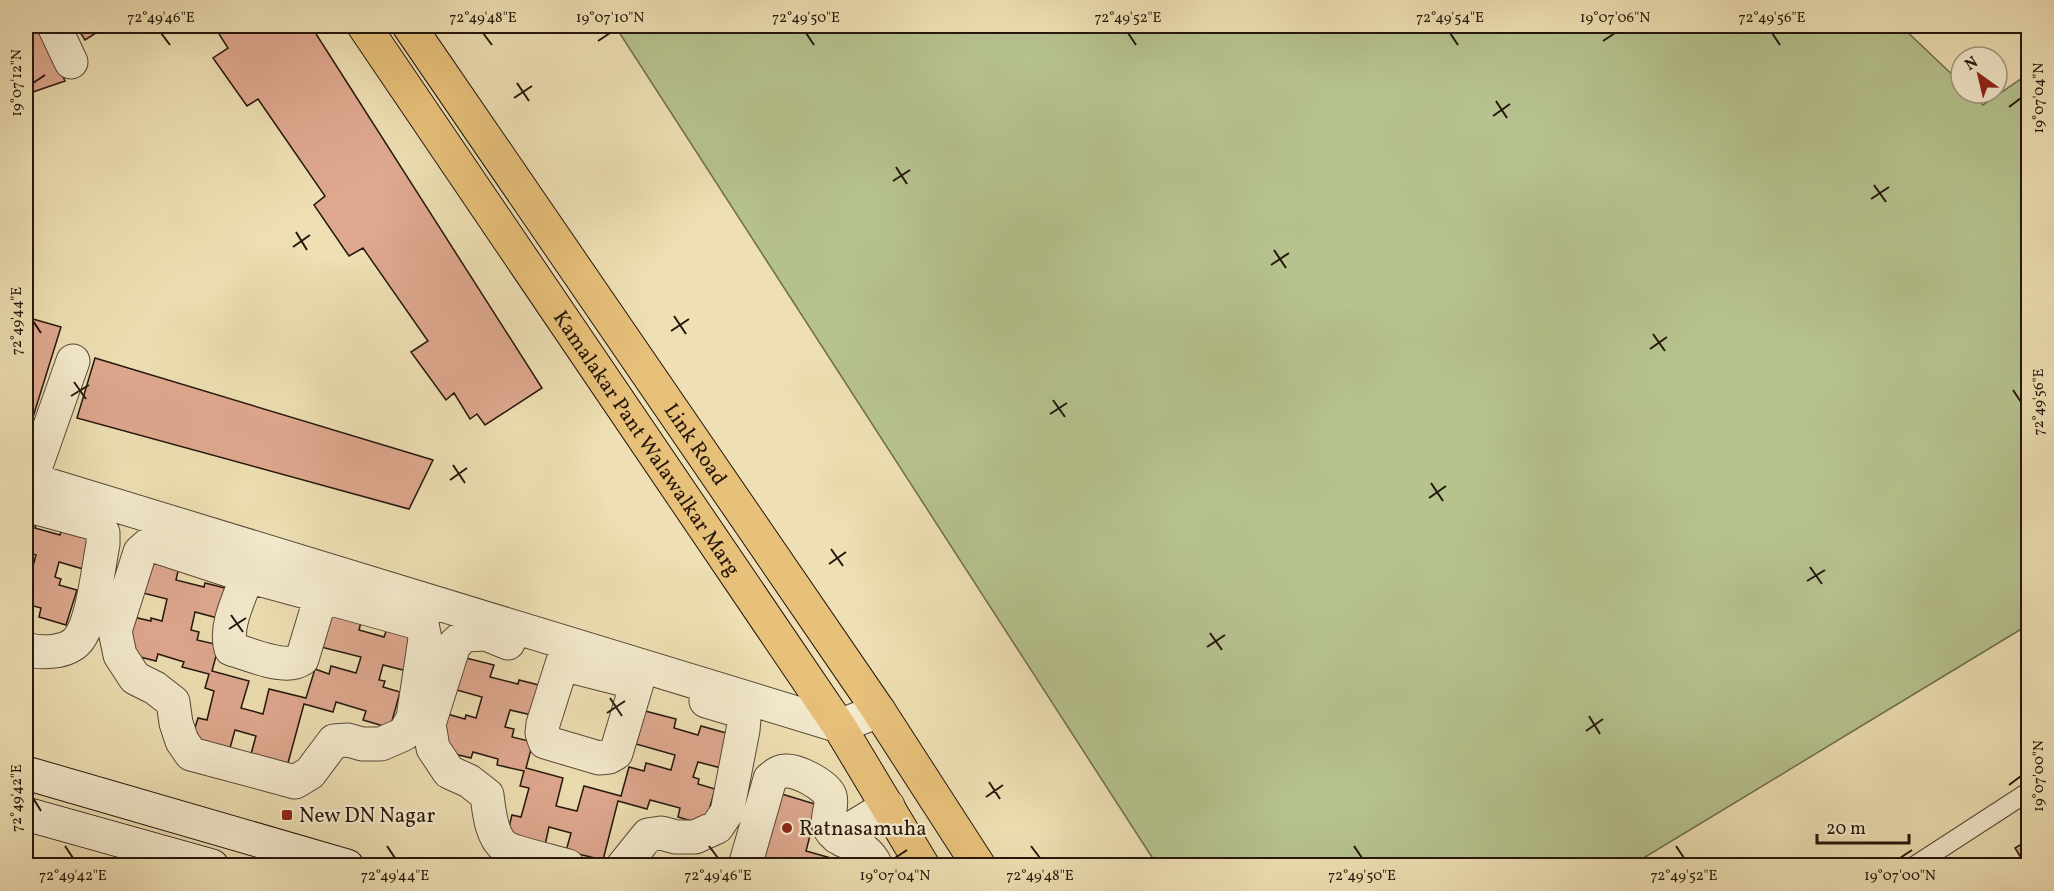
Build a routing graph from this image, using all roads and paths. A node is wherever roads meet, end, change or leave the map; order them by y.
1 (54, 26) edge
2 (364, 26) edge
3 (409, 26) edge
4 (71, 62) dead end
5 (73, 361) dead end
6 (36, 432) edge
7 (28, 488) edge
8 (253, 562) junction
9 (324, 583) junction
10 (26, 649) edge
11 (566, 654) junction
12 (639, 674) junction
13 (879, 711) junction
14 (838, 726) junction
15 (26, 773) edge
16 (2028, 792) edge
17 (888, 806) junction
18 (26, 814) edge
19 (837, 837) junction
20 (344, 865) edge
21 (212, 866) edge
22 (568, 866) edge
23 (623, 866) edge
24 (745, 866) edge
25 (876, 866) edge
26 (923, 866) edge
27 (979, 866) edge
28 (1914, 866) edge

1 - 4 street
2 - 14 main road, Kamalakar Pant Walawalkar Marg
3 - 13 main road, Link Road
5 - 6 street
6 - 7 street
7 - 8 street
7 - 10 street
8 - 9 street
8 - 9 street
8 - 9 street
9 - 11 street
11 - 12 street
11 - 12 street
11 - 22 street
12 - 14 street
12 - 23 street
13 - 14 street
13 - 27 main road, Link Road
14 - 17 main road, Kamalakar Pant Walawalkar Marg
15 - 20 street
16 - 28 lane
17 - 19 street
17 - 26 main road, Kamalakar Pant Walawalkar Marg
18 - 21 street
19 - 24 street
19 - 25 street

